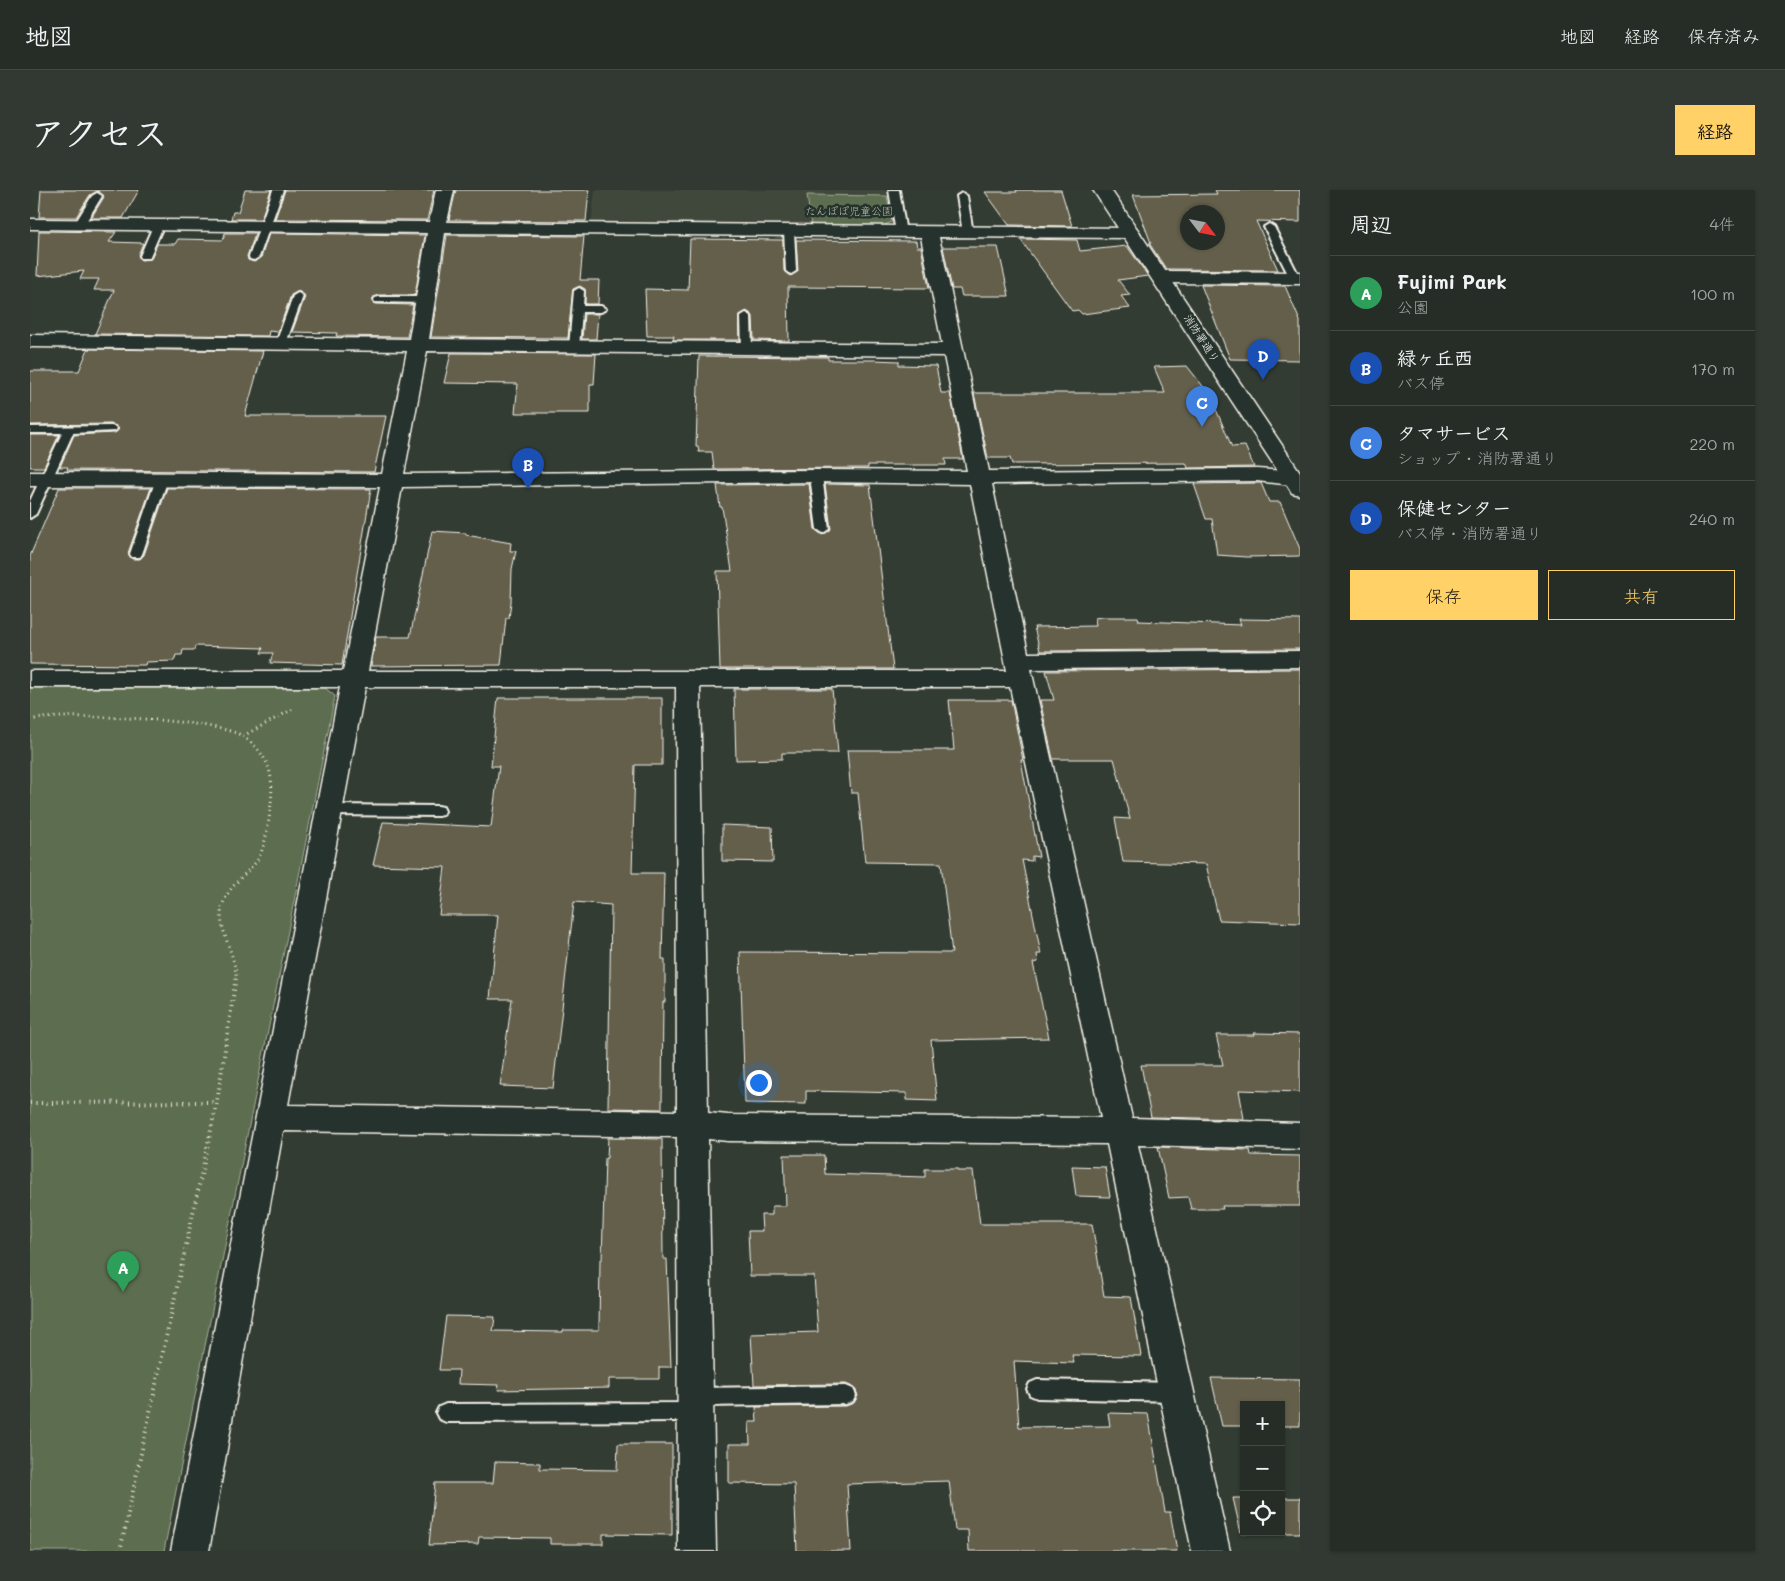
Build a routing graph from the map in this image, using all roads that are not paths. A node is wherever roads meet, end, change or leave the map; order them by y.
1 (278, 190) edge
2 (445, 190) edge
3 (894, 190) edge
4 (1102, 190) edge
5 (97, 196) dead end
6 (962, 196) dead end
7 (30, 224) edge
8 (79, 225) junction
9 (158, 226) junction
10 (265, 226) junction
11 (437, 227) junction
12 (1270, 227) dead end
13 (789, 231) junction
14 (901, 233) junction
15 (930, 233) junction
16 (968, 233) junction
17 (1131, 233) junction
18 (145, 256) dead end
19 (254, 257) dead end
20 (791, 271) dead end
21 (1162, 277) junction
22 (1298, 278) edge
23 (580, 291) dead end
24 (298, 296) dead end
25 (379, 300) dead end
26 (425, 300) junction
27 (578, 309) junction
28 (601, 309) dead end
29 (746, 316) dead end
30 (30, 341) edge
31 (282, 343) junction
32 (418, 345) junction
33 (574, 346) junction
34 (747, 348) junction
35 (953, 350) junction
36 (30, 430) edge
37 (69, 430) junction
38 (111, 430) dead end
39 (816, 476) junction
40 (162, 478) junction
41 (979, 478) junction
42 (38, 479) edge
43 (391, 481) junction
44 (1298, 482) edge
45 (30, 514) edge
46 (823, 529) dead end
47 (136, 554) dead end
48 (1300, 659) edge
49 (1019, 670) junction
50 (688, 678) junction
51 (30, 679) edge
52 (351, 689) junction
53 (328, 810) junction
54 (438, 811) dead end
55 (270, 1118) junction
56 (691, 1124) junction
57 (1119, 1131) junction
58 (1300, 1136) edge
59 (1037, 1389) dead end
60 (1176, 1392) junction
61 (846, 1395) dead end
62 (696, 1405) junction
63 (446, 1413) dead end
64 (190, 1551) edge
65 (697, 1551) edge
66 (1210, 1551) edge

1 - 10 lane
2 - 11 street
3 - 14 lane
4 - 17 street, 消防署通り
5 - 8 lane
6 - 16 lane
7 - 8 street
8 - 9 street
9 - 10 street
9 - 18 lane
10 - 11 street
10 - 19 lane
11 - 13 street
11 - 26 street
12 - 22 lane
13 - 14 street
13 - 20 lane
14 - 15 street
15 - 16 street
15 - 35 street
16 - 17 street
17 - 21 street, 消防署通り
21 - 22 street
21 - 44 street, 消防署通り
23 - 27 lane
24 - 31 lane
25 - 26 lane
26 - 32 street
27 - 28 lane
27 - 33 lane
29 - 34 lane
30 - 31 street
31 - 32 street
32 - 33 street
32 - 43 street
33 - 34 street
34 - 35 street
35 - 41 street
36 - 37 lane
37 - 38 lane
37 - 42 lane
39 - 41 street
39 - 43 street
39 - 46 lane
40 - 42 street
40 - 43 street
40 - 47 lane
41 - 44 street
41 - 49 street
42 - 45 lane
43 - 52 street
48 - 49 street
49 - 50 street
49 - 57 street
50 - 52 street
50 - 56 street
51 - 52 street
52 - 53 street
53 - 54 lane
53 - 55 street
55 - 56 street
55 - 64 street
56 - 57 street
56 - 62 street
57 - 58 street
57 - 60 street
59 - 60 lane
60 - 66 street
61 - 62 lane
62 - 63 lane
62 - 65 street

